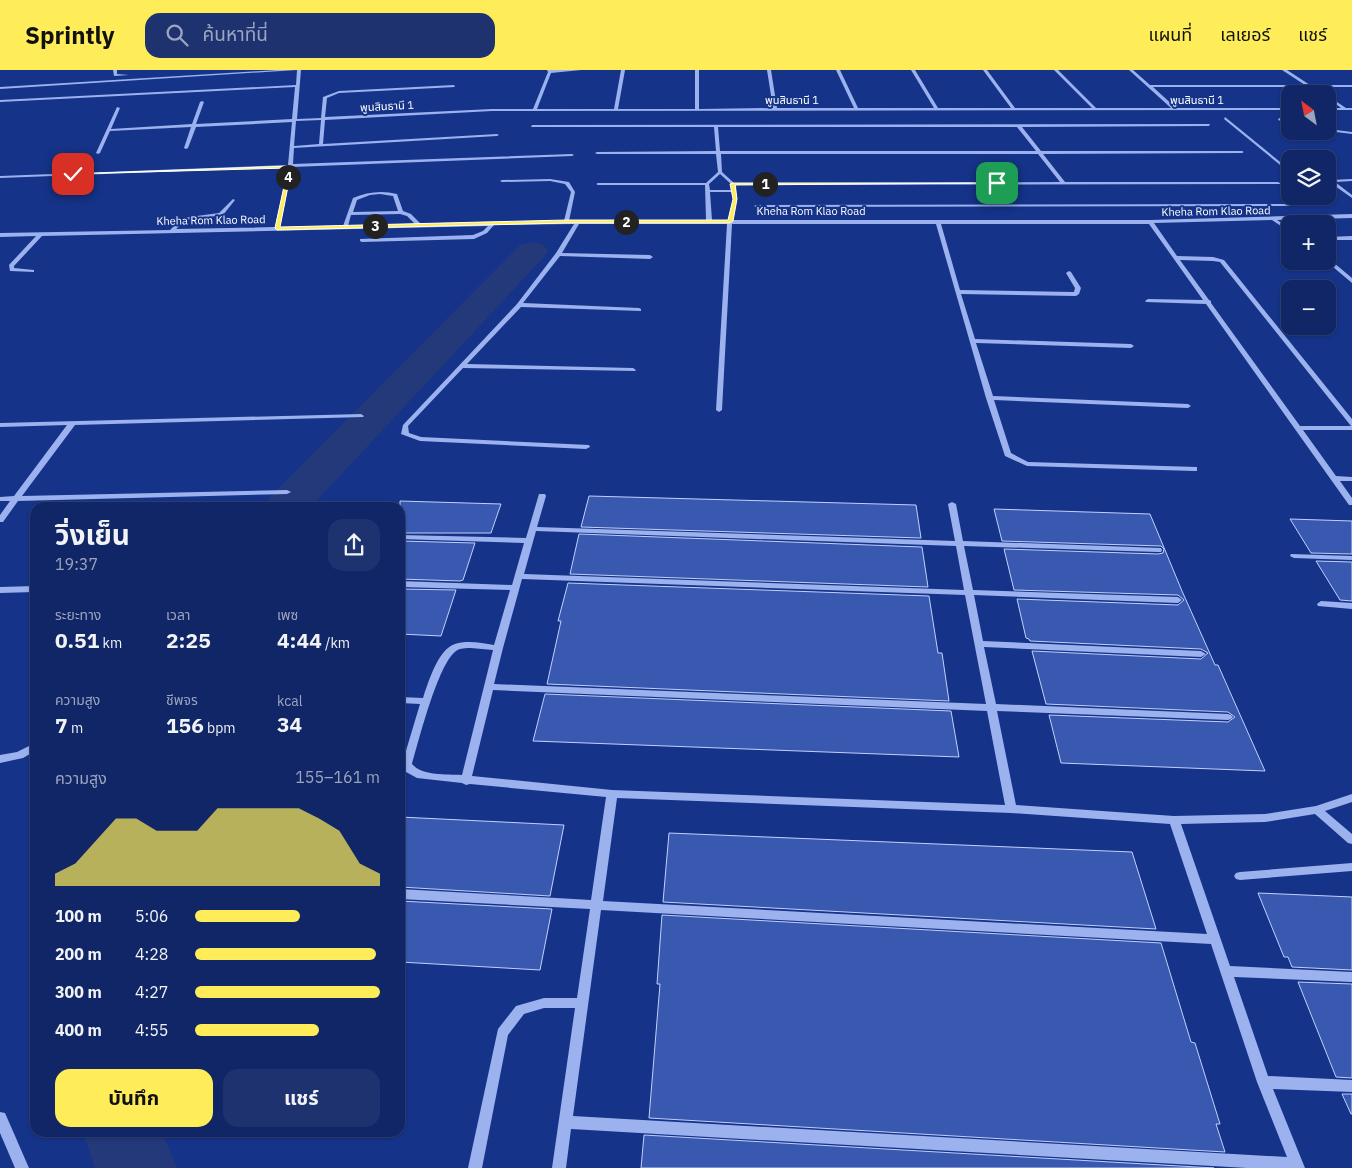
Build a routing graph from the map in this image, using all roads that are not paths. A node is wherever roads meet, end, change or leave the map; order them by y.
1 (115, 70) edge
2 (297, 70) edge
3 (578, 70) edge
4 (623, 70) edge
5 (697, 70) edge
6 (769, 70) edge
7 (838, 70) edge
8 (913, 70) edge
9 (984, 70) edge
10 (1056, 70) edge
11 (1131, 70) edge
12 (1284, 70) edge
13 (549, 71) edge
14 (228, 72) edge
15 (198, 76) junction
16 (297, 83) junction
17 (0, 84) edge
18 (1309, 85) edge
19 (454, 86) dead end
20 (1148, 86) junction
21 (1281, 86) edge
22 (1336, 86) edge
23 (1352, 86) edge
24 (13, 87) junction
25 (0, 88) edge
26 (0, 101) edge
27 (202, 102) dead end
28 (1336, 102) edge
29 (118, 108) dead end
30 (616, 109) junction
31 (697, 109) junction
32 (775, 109) junction
33 (856, 109) junction
34 (936, 109) junction
35 (1014, 109) junction
36 (1095, 109) junction
37 (1175, 109) junction
38 (1281, 109) edge
39 (1336, 109) edge
40 (1346, 109) junction
41 (1352, 109) edge
42 (534, 110) junction
43 (322, 118) junction
44 (1225, 118) dead end
45 (294, 119) junction
46 (194, 125) junction
47 (532, 126) dead end
48 (716, 126) junction
49 (1019, 126) junction
50 (1209, 126) dead end
51 (108, 130) junction
52 (1336, 131) edge
53 (1352, 133) edge
54 (497, 135) dead end
55 (321, 145) junction
56 (292, 147) junction
57 (186, 148) dead end
58 (719, 152) junction
59 (1038, 152) junction
60 (1242, 152) dead end
61 (98, 153) dead end
62 (597, 153) dead end
63 (572, 155) dead end
64 (1281, 165) edge
65 (290, 167) junction
66 (720, 172) junction
67 (0, 177) edge
68 (1352, 180) edge
69 (502, 181) dead end
70 (1336, 181) edge
71 (1063, 183) junction
72 (1278, 183) dead end
73 (598, 184) dead end
74 (707, 184) junction
75 (732, 184) junction
76 (1336, 186) edge
77 (708, 191) junction
78 (734, 191) junction
79 (1350, 195) edge
80 (233, 200) dead end
81 (756, 206) dead end
82 (917, 206) junction
83 (1301, 206) dead end
84 (401, 212) junction
85 (351, 214) junction
86 (1352, 216) edge
87 (1274, 220) junction
88 (709, 221) junction
89 (730, 221) junction
90 (922, 221) junction
91 (938, 221) junction
92 (566, 222) junction
93 (577, 222) junction
94 (1150, 222) junction
95 (493, 223) junction
96 (1281, 224) edge
97 (419, 225) junction
98 (345, 226) junction
99 (277, 228) junction
100 (172, 231) junction
101 (41, 234) junction
102 (0, 235) edge
103 (1352, 238) edge
104 (1336, 239) edge
105 (362, 240) dead end
106 (558, 254) junction
107 (650, 257) dead end
108 (1177, 258) junction
109 (1336, 267) edge
110 (32, 271) dead end
111 (1069, 273) dead end
112 (1352, 281) edge
113 (958, 292) junction
114 (1148, 301) dead end
115 (1208, 302) junction
116 (519, 305) junction
117 (639, 310) dead end
118 (972, 341) junction
119 (1131, 346) dead end
120 (463, 366) junction
121 (633, 370) dead end
122 (990, 398) junction
123 (1188, 406) dead end
124 (719, 410) dead end
125 (361, 416) dead end
126 (72, 424) junction
127 (1352, 424) edge
128 (0, 426) edge
129 (1298, 428) junction
130 (1352, 428) edge
131 (586, 447) dead end
132 (1194, 470) dead end
133 (1334, 478) junction
134 (1352, 478) edge
135 (287, 492) dead end
136 (542, 496) dead end
137 (0, 499) edge
138 (16, 499) junction
139 (1352, 503) edge
140 (952, 504) dead end
141 (0, 520) edge
142 (533, 528) junction
143 (405, 537) edge
144 (529, 541) junction
145 (960, 544) junction
146 (1158, 550) dead end
147 (1294, 556) dead end
148 (1352, 558) edge
149 (519, 576) junction
150 (405, 584) edge
151 (516, 588) junction
152 (30, 589) edge
153 (0, 590) edge
154 (969, 592) junction
155 (1178, 600) dead end
156 (1321, 604) dead end
157 (1352, 606) edge
158 (979, 644) junction
159 (498, 648) junction
160 (1201, 654) dead end
161 (489, 688) junction
162 (405, 700) edge
163 (426, 701) junction
164 (991, 707) junction
165 (1228, 717) dead end
166 (30, 750) edge
167 (0, 759) edge
168 (466, 781) junction
169 (612, 794) junction
170 (1352, 798) edge
171 (1011, 809) junction
172 (1317, 810) junction
173 (1174, 820) junction
174 (1352, 840) edge
175 (1352, 867) edge
176 (1240, 876) dead end
177 (405, 894) edge
178 (596, 906) junction
179 (1215, 940) junction
180 (1227, 971) junction
181 (1352, 977) edge
182 (583, 1003) junction
183 (1264, 1082) junction
184 (1352, 1086) edge
185 (0, 1118) edge
186 (566, 1122) junction
187 (1297, 1166) edge
188 (22, 1168) edge
189 (475, 1168) edge
190 (559, 1168) edge

1 - 15 street
2 - 14 street
2 - 16 street
3 - 13 street
4 - 30 street
5 - 31 street
6 - 32 street
7 - 33 street
8 - 34 street
9 - 35 street
10 - 36 street
11 - 20 street
12 - 18 street
13 - 42 street
14 - 15 street
15 - 24 street
16 - 26 street
16 - 45 street
17 - 24 street
19 - 43 street
20 - 21 street
20 - 37 street
22 - 23 street
24 - 25 street
27 - 46 street
28 - 40 street
29 - 51 street
30 - 31 street, พูนสินธานี 1
30 - 42 street, พูนสินธานี 1
31 - 32 street, พูนสินธานี 1
32 - 33 street, พูนสินธานี 1
33 - 34 street, พูนสินธานี 1
34 - 35 street, พูนสินธานี 1
35 - 36 street, พูนสินธานี 1
36 - 37 street, พูนสินธานี 1
37 - 38 street, พูนสินธานี 1
39 - 40 street
40 - 41 street
42 - 43 street, พูนสินธานี 1
43 - 45 street, พูนสินธานี 1
43 - 55 street
44 - 64 street
45 - 46 street
45 - 56 street
46 - 51 street
46 - 57 street
47 - 48 street
48 - 49 street
48 - 58 street
49 - 50 street
49 - 59 street
51 - 61 street
52 - 53 street
54 - 55 street
55 - 56 street
56 - 65 street
58 - 59 street
58 - 62 street
58 - 66 street
59 - 60 street
59 - 71 street
63 - 65 street
65 - 67 street
65 - 99 street
66 - 74 street
66 - 75 street
68 - 70 street
69 - 92 street
71 - 72 street
71 - 75 street
73 - 74 street
74 - 77 street
75 - 78 street
76 - 79 street
77 - 78 street
77 - 88 street
78 - 89 street
80 - 100 street
81 - 82 street
82 - 83 street
82 - 90 street
84 - 85 street
84 - 85 street
84 - 97 street
85 - 98 street
86 - 87 street, Kheha Rom Klao Road
87 - 94 street, Kheha Rom Klao Road
87 - 96 street
88 - 89 street, Kheha Rom Klao Road
88 - 93 street, Kheha Rom Klao Road
89 - 90 street, Kheha Rom Klao Road
89 - 124 street
90 - 91 street, Kheha Rom Klao Road
91 - 94 street, Kheha Rom Klao Road
91 - 113 street
92 - 93 street, Kheha Rom Klao Road
92 - 95 street, Kheha Rom Klao Road
93 - 106 street
94 - 108 street
95 - 97 street, Kheha Rom Klao Road
95 - 105 street
97 - 98 street, Kheha Rom Klao Road
98 - 99 street, Kheha Rom Klao Road
99 - 100 street, Kheha Rom Klao Road
100 - 101 street, Kheha Rom Klao Road
101 - 102 street, Kheha Rom Klao Road
101 - 110 street
103 - 104 street
106 - 107 street
106 - 116 street
108 - 115 street
108 - 127 street
109 - 112 street
111 - 113 street
113 - 118 street
114 - 115 street
115 - 129 street
116 - 117 street
116 - 120 street
118 - 119 street
118 - 122 street
120 - 121 street
120 - 131 street
122 - 123 street
122 - 132 street
125 - 126 street
126 - 128 street
126 - 138 street
129 - 130 street
129 - 133 street
133 - 134 street
133 - 139 street
135 - 138 street
136 - 142 street
137 - 138 street
138 - 141 street
140 - 145 street
142 - 144 street
142 - 145 street
143 - 144 street
144 - 149 street
145 - 146 street
145 - 154 street
147 - 148 street
149 - 151 street
149 - 154 street
150 - 151 street
151 - 159 street
152 - 153 street
154 - 155 street
154 - 158 street
156 - 157 street
158 - 160 street
158 - 164 street
159 - 161 street
159 - 163 street
161 - 164 street
161 - 168 street
162 - 163 street
163 - 168 street
164 - 165 street
164 - 171 street
166 - 167 street
168 - 169 street
169 - 171 street
169 - 178 street
170 - 172 street
171 - 173 street
172 - 173 street
172 - 174 street
173 - 179 street
175 - 176 street
177 - 178 street
178 - 179 street
178 - 182 street
179 - 180 street
180 - 181 street
180 - 183 street
182 - 186 street
182 - 189 street
183 - 184 street
183 - 187 street
185 - 188 street
186 - 187 street
186 - 190 street

